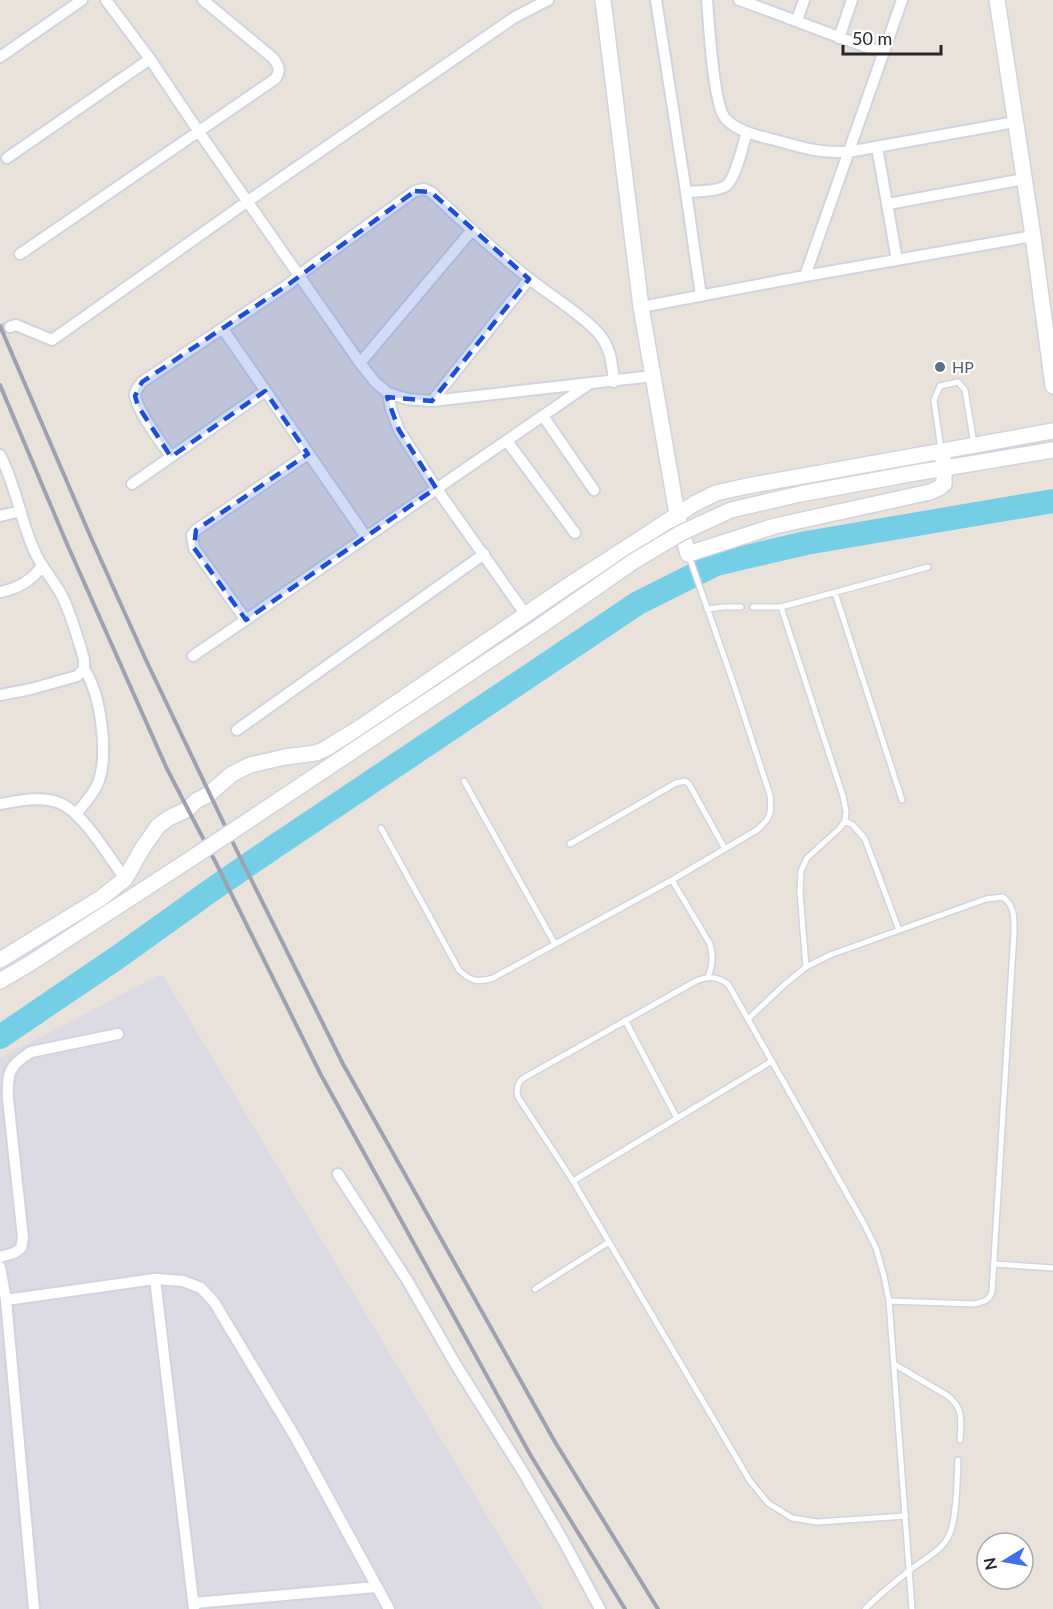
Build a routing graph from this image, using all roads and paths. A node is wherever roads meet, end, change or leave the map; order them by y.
1 (82, 0) edge
2 (106, 0) edge
3 (203, 0) edge
4 (548, 0) edge
5 (603, 0) edge
6 (656, 0) edge
7 (707, 0) edge
8 (739, 0) edge
9 (804, 0) edge
10 (852, 0) edge
11 (902, 0) edge
12 (997, 0) edge
13 (797, 20) junction
14 (839, 38) junction
15 (884, 54) junction
16 (0, 57) edge
17 (150, 59) junction
18 (1015, 122) junction
19 (199, 132) junction
20 (747, 132) junction
21 (877, 147) junction
22 (848, 152) junction
23 (7, 158) dead end
24 (1024, 179) junction
25 (686, 192) junction
26 (248, 201) junction
27 (888, 204) junction
28 (472, 230) junction
29 (1033, 236) junction
30 (20, 254) dead end
31 (897, 260) junction
32 (299, 274) junction
33 (805, 276) junction
34 (529, 279) junction
35 (701, 296) junction
36 (641, 307) junction
37 (10, 327) tunnel mouth
38 (223, 329) junction
39 (360, 363) junction
40 (653, 376) junction
41 (614, 382) junction
42 (589, 384) junction
43 (1053, 386) edge
44 (265, 391) junction
45 (388, 393) junction
46 (432, 401) junction
47 (543, 416) junction
48 (1053, 432) edge
49 (507, 441) junction
50 (974, 447) junction
51 (1053, 450) edge
52 (942, 452) junction
53 (308, 454) junction
54 (0, 455) edge
55 (171, 457) junction
56 (944, 468) junction
57 (132, 484) dead end
58 (436, 488) junction
59 (594, 490) dead end
60 (21, 512) junction
61 (677, 514) junction
62 (0, 516) edge
63 (575, 533) dead end
64 (366, 537) junction
65 (484, 554) junction
66 (690, 560) junction
67 (42, 566) junction
68 (928, 567) dead end
69 (0, 592) edge
70 (835, 593) junction
71 (741, 607) dead end
72 (753, 607) dead end
73 (781, 607) junction
74 (707, 609) junction
75 (526, 615) junction
76 (246, 620) junction
77 (193, 656) dead end
78 (84, 669) junction
79 (0, 695) edge
80 (237, 730) dead end
81 (464, 781) dead end
82 (902, 800) dead end
83 (0, 804) edge
84 (76, 814) junction
85 (845, 821) junction
86 (381, 828) dead end
87 (570, 844) dead end
88 (725, 849) junction
89 (125, 879) junction
90 (672, 880) junction
91 (899, 930) junction
92 (555, 944) junction
93 (0, 960) edge
94 (806, 967) junction
95 (708, 977) junction
96 (0, 981) edge
97 (748, 1019) junction
98 (625, 1020) junction
99 (117, 1034) dead end
100 (772, 1061) junction
101 (678, 1118) junction
102 (338, 1174) dead end
103 (573, 1181) junction
104 (609, 1242) junction
105 (0, 1257) edge
106 (995, 1264) junction
107 (0, 1267) edge
108 (1053, 1268) edge
109 (155, 1278) junction
110 (535, 1289) dead end
111 (6, 1299) junction
112 (889, 1301) junction
113 (894, 1364) junction
114 (960, 1440) dead end
115 (958, 1460) dead end
116 (906, 1516) junction
117 (910, 1570) junction
118 (376, 1587) junction
119 (194, 1606) edge
120 (34, 1609) edge
121 (389, 1609) edge
122 (600, 1609) edge
123 (865, 1609) edge
124 (912, 1609) edge

1 - 16 street
2 - 17 street
3 - 19 street
4 - 26 street
5 - 36 street
6 - 25 street
7 - 20 street
8 - 13 street
9 - 13 street
10 - 14 street
11 - 15 street
12 - 18 street
13 - 14 street
14 - 15 street
15 - 22 street
17 - 19 street
17 - 23 street
18 - 21 street
18 - 24 street
19 - 26 street
19 - 30 street
20 - 22 street
20 - 25 street
21 - 22 street
21 - 27 street
22 - 33 street
24 - 27 street
24 - 29 street
25 - 35 street
26 - 32 street
26 - 37 street
27 - 31 street
28 - 32 street
28 - 34 street
28 - 39 street
29 - 31 street
29 - 43 street
31 - 33 street
32 - 38 street
32 - 39 street
33 - 35 street
34 - 41 street
34 - 46 street
35 - 36 street
36 - 40 street
38 - 44 street
38 - 55 street
39 - 45 street
40 - 41 street
40 - 61 street
41 - 42 street
42 - 46 street
42 - 47 street
44 - 53 street
44 - 55 street
45 - 46 street
45 - 58 street
47 - 49 street
47 - 59 street
48 - 50 street
49 - 58 street
49 - 63 street
50 - 52 street
50 - 52 lane
51 - 56 street
52 - 56 street
52 - 61 street
53 - 64 street
53 - 76 street
54 - 60 street
55 - 57 street
56 - 66 street
56 - 96 street, bridge
58 - 64 street
58 - 65 street
60 - 62 street
60 - 67 street
61 - 66 street
61 - 75 street
64 - 76 street
65 - 75 street
65 - 80 street
66 - 74 lane
67 - 69 street
67 - 78 street
68 - 70 lane
70 - 73 lane
70 - 82 lane
71 - 74 lane
72 - 73 lane
73 - 85 lane
74 - 88 lane
75 - 89 street
76 - 77 street
78 - 79 street
78 - 84 street
81 - 92 lane
83 - 84 street
84 - 89 street
85 - 91 lane
85 - 94 lane
86 - 92 lane
87 - 88 lane
88 - 90 lane
89 - 93 street
90 - 92 lane
90 - 95 lane
91 - 94 lane
91 - 106 lane
94 - 97 lane
95 - 97 lane
95 - 98 lane
97 - 100 lane
98 - 101 lane
98 - 103 lane
99 - 105 street
100 - 101 lane
100 - 112 lane
101 - 103 lane
102 - 122 street
103 - 104 lane
104 - 110 lane
104 - 116 lane
106 - 108 lane
106 - 112 lane
107 - 111 street
109 - 111 street
109 - 118 street
109 - 119 street
111 - 120 street
112 - 113 lane
113 - 114 lane
113 - 116 lane
115 - 117 lane
116 - 117 lane
117 - 123 lane
117 - 124 lane
118 - 119 street
118 - 121 street

